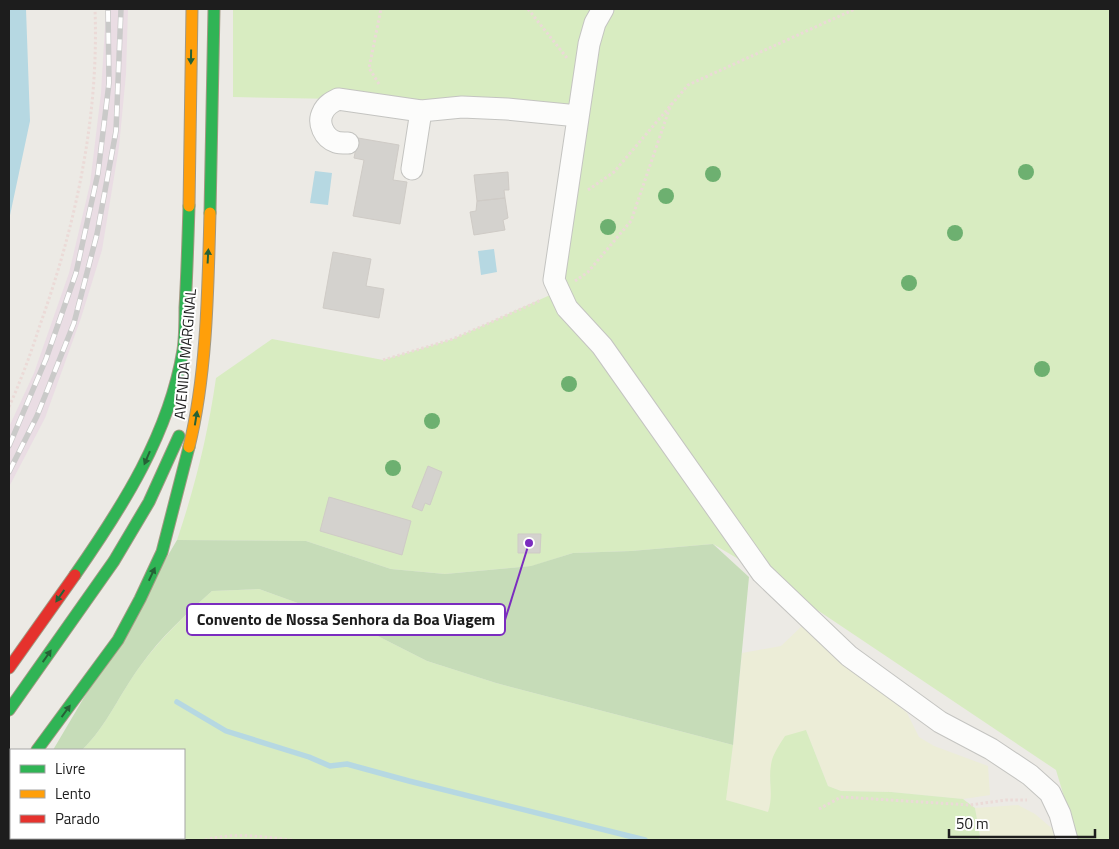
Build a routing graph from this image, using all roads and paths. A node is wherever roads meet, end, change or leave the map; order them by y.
1 (95, 9) edge
2 (192, 9) edge
3 (214, 9) edge
4 (381, 9) edge
5 (528, 9) edge
6 (603, 9) edge
7 (855, 9) edge
8 (568, 60) dead end
9 (392, 107) junction
10 (421, 111) junction
11 (578, 116) junction
12 (348, 143) dead end
13 (412, 169) dead end
14 (564, 207) junction
15 (203, 355) junction
16 (9, 407) edge
17 (9, 668) edge
18 (9, 710) edge
19 (37, 749) edge
20 (1050, 793) junction
21 (819, 808) dead end
22 (205, 840) edge
23 (293, 840) edge
24 (1067, 840) edge

1 - 16 path
2 -> 17 main road, AVENIDA MARGINAL
15 -> 3 main road, AVENIDA MARGINAL
4 - 9 path
5 - 8 path
6 - 11 street
7 - 14 path
9 - 10 street
9 - 12 street
10 - 11 street
10 - 13 street
11 - 14 street
14 - 20 street
18 -> 15 main road
19 -> 15 main road, AVENIDA MARGINAL
20 - 21 path
20 - 24 street
22 - 23 path

